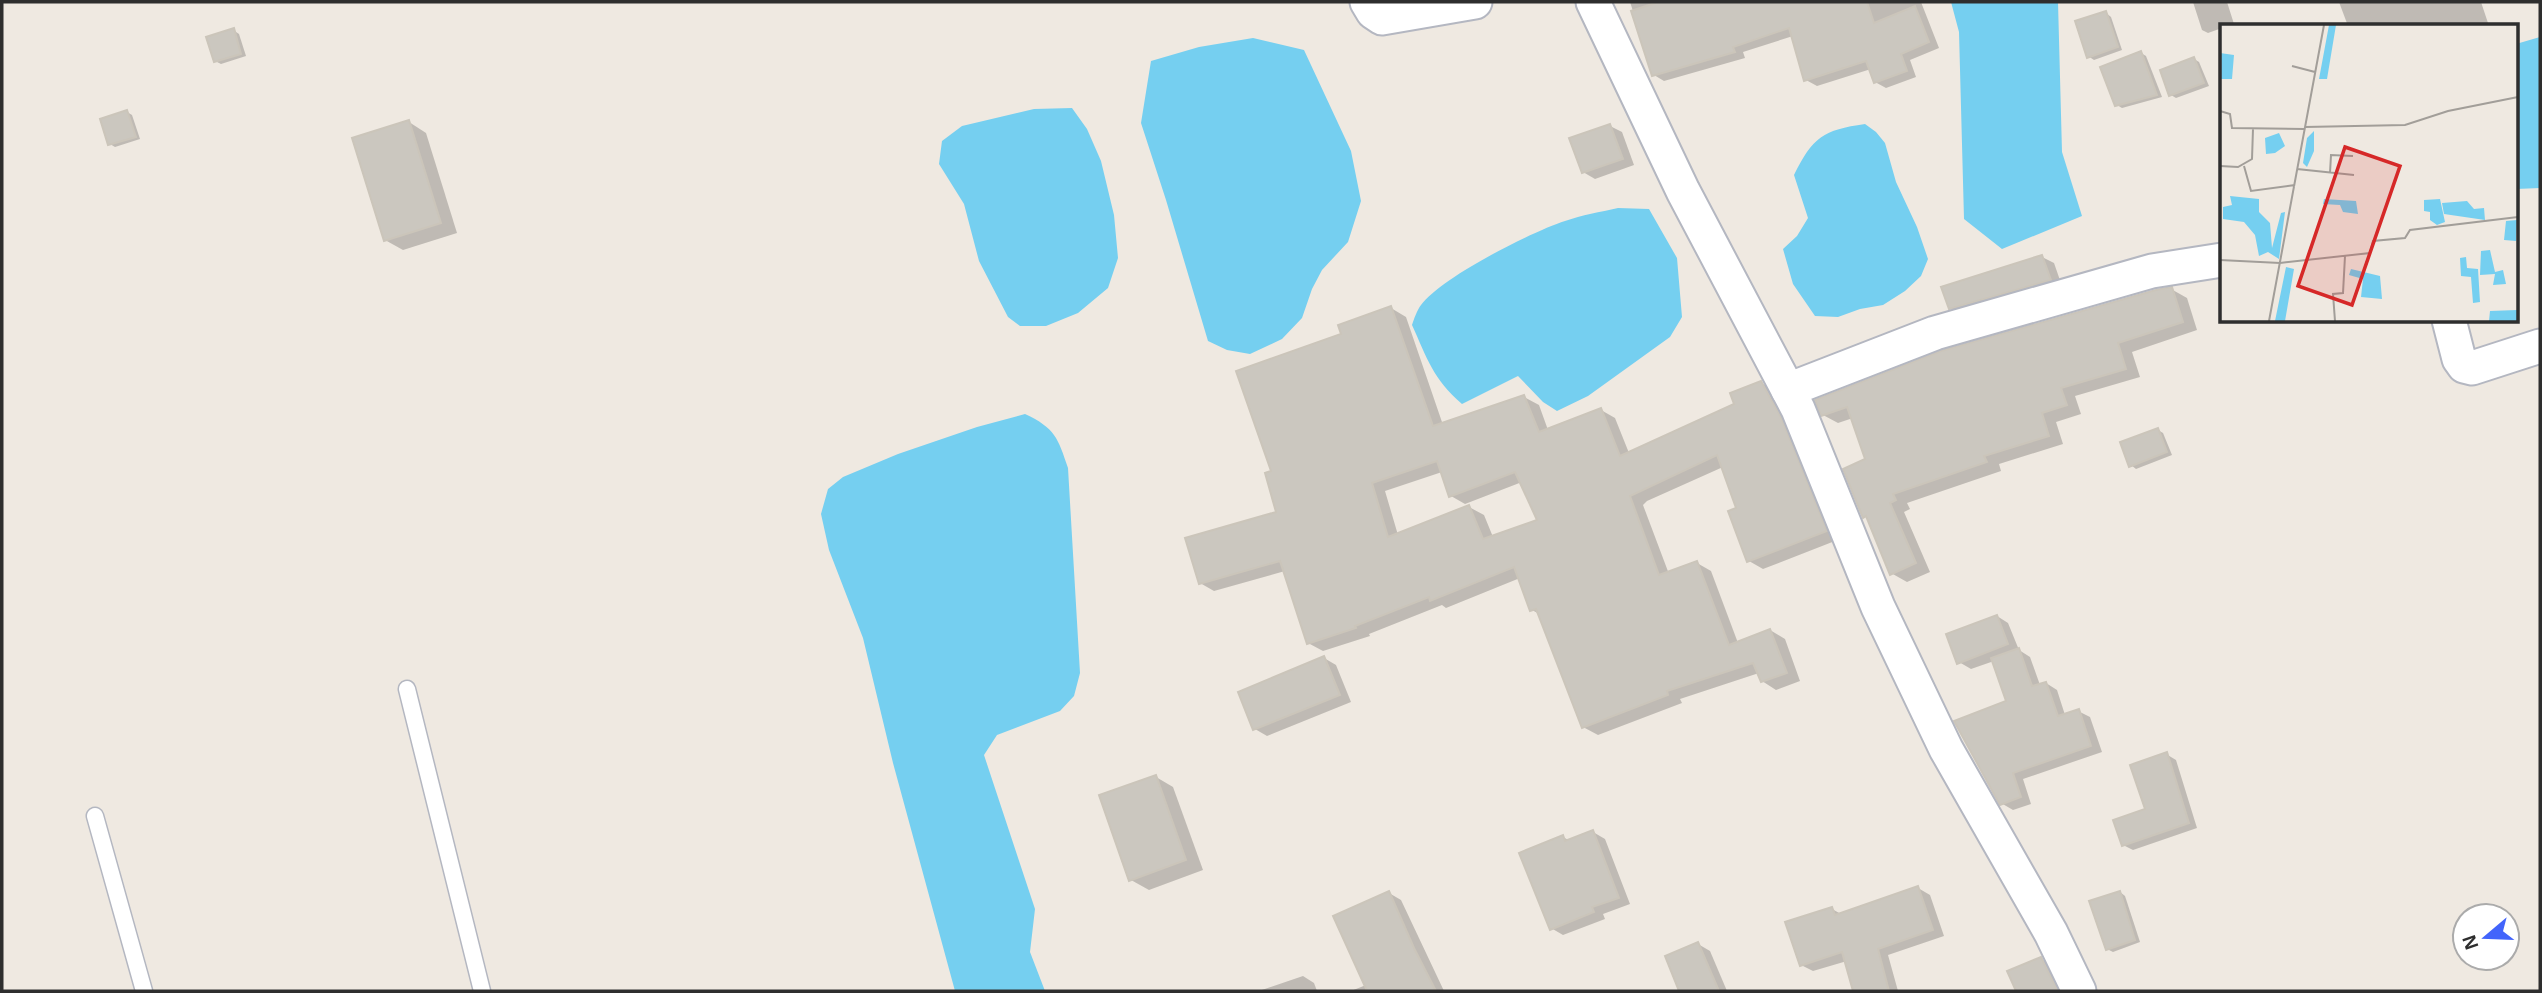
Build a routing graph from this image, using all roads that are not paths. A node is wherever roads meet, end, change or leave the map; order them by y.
1 (1367, 2) edge
2 (1475, 2) edge
3 (1593, 2) edge
4 (2220, 260) edge
5 (2450, 322) edge
6 (2540, 346) edge
7 (1788, 390) junction
8 (407, 689) dead end
9 (95, 816) dead end
10 (144, 991) edge
11 (482, 991) edge
12 (2080, 991) edge

1 - 2 street
3 - 7 street
4 - 7 street
5 - 6 street
7 - 12 street
8 - 11 lane
9 - 10 lane

